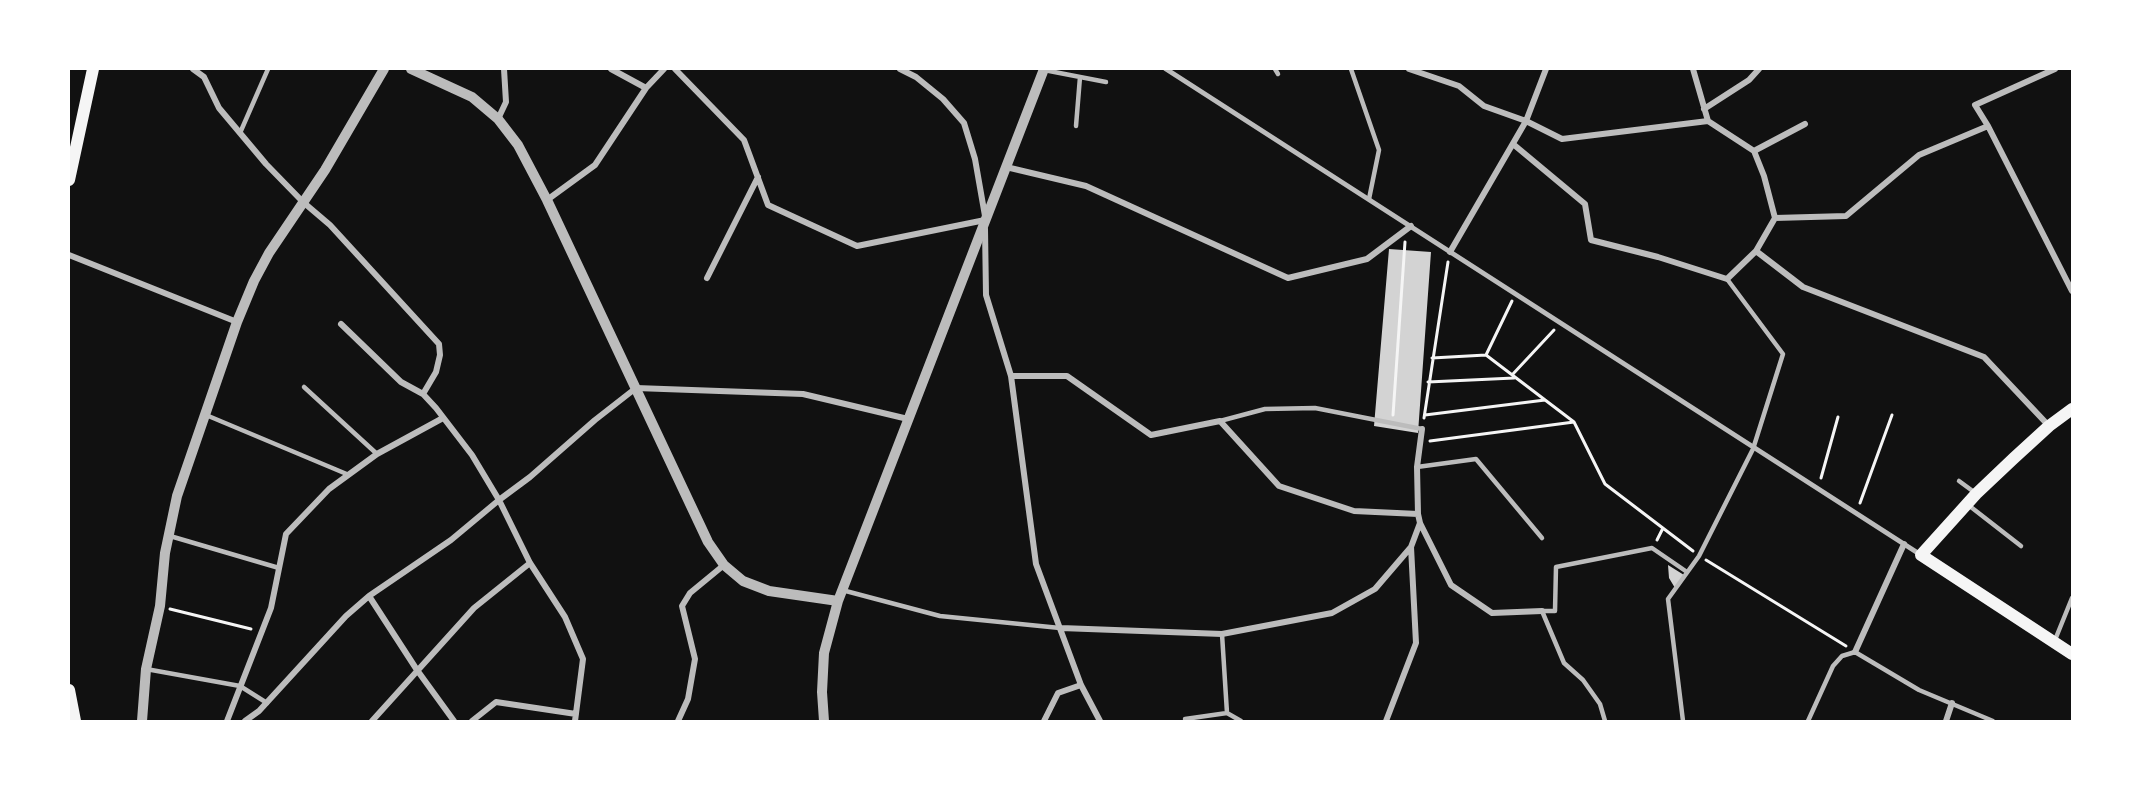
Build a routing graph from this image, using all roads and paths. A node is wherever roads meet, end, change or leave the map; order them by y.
1 (93, 69) edge
2 (193, 69) edge
3 (268, 69) edge
4 (384, 69) edge
5 (411, 69) edge
6 (504, 69) edge
7 (611, 69) edge
8 (664, 69) edge
9 (675, 69) edge
10 (900, 69) edge
11 (1044, 69) edge
12 (1166, 69) edge
13 (1351, 69) edge
14 (1409, 69) edge
15 (1546, 69) edge
16 (1693, 69) edge
17 (1759, 69) edge
18 (2055, 69) edge
19 (1080, 77) junction
20 (1106, 82) dead end
21 (646, 88) junction
22 (1704, 109) junction
23 (498, 119) junction
24 (1526, 121) junction
25 (1708, 121) junction
26 (1805, 124) dead end
27 (1076, 126) dead end
28 (1988, 126) junction
29 (240, 133) junction
30 (1513, 144) junction
31 (1754, 151) junction
32 (1006, 167) junction
33 (758, 177) junction
34 (69, 180) edge
35 (1369, 199) junction
36 (547, 200) junction
37 (303, 202) junction
38 (1775, 218) junction
39 (985, 220) junction
40 (1411, 226) junction
41 (1756, 251) junction
42 (1450, 252) junction
43 (69, 255) edge
44 (707, 278) dead end
45 (1727, 279) junction
46 (2072, 291) edge
47 (1516, 294) junction
48 (237, 322) junction
49 (1562, 323) junction
50 (341, 324) dead end
51 (1486, 355) junction
52 (1432, 358) junction
53 (1011, 376) junction
54 (1514, 376) junction
55 (1428, 382) junction
56 (304, 387) dead end
57 (636, 388) junction
58 (423, 394) junction
59 (1545, 400) junction
60 (1424, 415) junction
61 (1892, 415) dead end
62 (2069, 415) edge
63 (206, 416) junction
64 (1838, 417) dead end
65 (443, 418) junction
66 (908, 419) junction
67 (1220, 421) junction
68 (1574, 422) junction
69 (1392, 423) junction
70 (2049, 426) junction
71 (1422, 429) junction
72 (1420, 442) junction
73 (1754, 447) junction
74 (377, 454) junction
75 (1418, 467) junction
76 (349, 475) junction
77 (1959, 481) dead end
78 (1818, 488) junction
79 (1976, 494) junction
80 (499, 500) junction
81 (1967, 504) junction
82 (1418, 514) junction
83 (1857, 514) junction
84 (1420, 523) junction
85 (169, 536) junction
86 (1542, 538) dead end
87 (1904, 544) junction
88 (2021, 546) dead end
89 (1411, 547) junction
90 (1921, 555) junction
91 (1699, 556) junction
92 (530, 563) junction
93 (724, 565) junction
94 (279, 568) junction
95 (1687, 573) junction
96 (840, 595) junction
97 (369, 596) junction
98 (2072, 598) edge
99 (160, 606) junction
100 (1542, 611) junction
101 (1061, 628) junction
102 (261, 632) junction
103 (1222, 634) junction
104 (2054, 643) junction
105 (1855, 652) junction
106 (2072, 654) edge
107 (146, 669) junction
108 (417, 670) junction
109 (1081, 685) junction
110 (240, 686) junction
111 (69, 690) edge
112 (267, 703) junction
113 (1952, 703) junction
114 (1227, 713) junction
115 (575, 718) edge
116 (1185, 719) dead end
117 (75, 721) edge
118 (142, 721) edge
119 (227, 721) edge
120 (245, 721) edge
121 (372, 721) edge
122 (454, 721) edge
123 (472, 721) edge
124 (678, 721) edge
125 (824, 721) edge
126 (1044, 721) edge
127 (1100, 721) edge
128 (1241, 721) edge
129 (1386, 721) edge
130 (1605, 721) edge
131 (1683, 721) edge
132 (1808, 721) edge
133 (1946, 721) edge
134 (1993, 721) edge

1 - 34 main road
2 - 29 street
3 - 29 lane
4 - 37 street
5 - 23 street
6 - 23 street
7 - 21 street
8 - 21 street
9 - 33 street
10 - 39 street
11 - 19 lane
11 - 32 street
12 - 35 street
13 - 35 lane
14 - 24 street
15 - 24 street
16 - 22 street
17 - 22 street
18 - 28 street
19 - 20 lane
19 - 27 lane
21 - 36 street
22 - 25 street
23 - 36 street
24 - 25 street
24 - 30 street
25 - 31 street
26 - 31 street
28 - 38 street
28 - 46 street
29 - 37 street
30 - 42 street
30 - 45 street
31 - 38 street
32 - 39 street
32 - 40 street
33 - 39 street
33 - 44 street
35 - 40 street
36 - 57 street
37 - 48 street
37 - 58 street
38 - 41 street
39 - 53 street
39 - 66 street
40 - 42 street
40 - 69 path
41 - 45 street
41 - 70 street
42 - 47 street
42 - 52 path
43 - 48 street
45 - 73 lane
47 - 49 street
47 - 51 path
48 - 63 street
49 - 54 path
49 - 73 street
50 - 58 street
51 - 52 path
51 - 54 path
52 - 55 path
53 - 67 street
53 - 101 street
54 - 55 path
54 - 59 path
55 - 60 path
56 - 74 lane
57 - 66 street
57 - 80 street
57 - 93 street
58 - 65 street
59 - 60 path
59 - 68 path
60 - 71 path
61 - 83 path
62 - 70 main road
63 - 76 lane
63 - 85 street
64 - 78 path
65 - 74 street
65 - 80 street
66 - 96 street
67 - 69 lane
67 - 82 street
68 - 72 path
68 - 91 path
69 - 71 lane
70 - 79 main road
71 - 72 street
72 - 75 street
73 - 78 street
73 - 91 lane
74 - 76 street
75 - 82 street
75 - 86 lane
76 - 94 street
77 - 79 lane
78 - 83 street
79 - 81 main road
80 - 92 street
80 - 97 street
81 - 88 lane
81 - 90 main road
82 - 84 street
83 - 87 street
84 - 89 street
84 - 100 street
85 - 94 lane
85 - 99 street
87 - 90 street
87 - 105 street
89 - 103 street
89 - 129 street
90 - 104 main road
91 - 95 lane
91 - 105 path
92 - 108 street
92 - 115 street
93 - 96 street
93 - 124 street
94 - 102 street
95 - 100 lane
95 - 131 lane
96 - 101 lane
96 - 125 street
97 - 108 street
97 - 112 street
98 - 104 lane
99 - 102 path
99 - 107 street
100 - 130 lane
101 - 103 street
101 - 109 street
102 - 110 street
103 - 114 lane
104 - 106 main road
105 - 113 lane
105 - 132 lane
107 - 110 lane
107 - 118 street
108 - 121 street
108 - 122 street
109 - 126 street
109 - 127 street
110 - 112 lane
110 - 119 street
111 - 117 main road
112 - 120 street
113 - 133 street
113 - 134 lane
114 - 116 lane
114 - 128 lane
115 - 123 street

